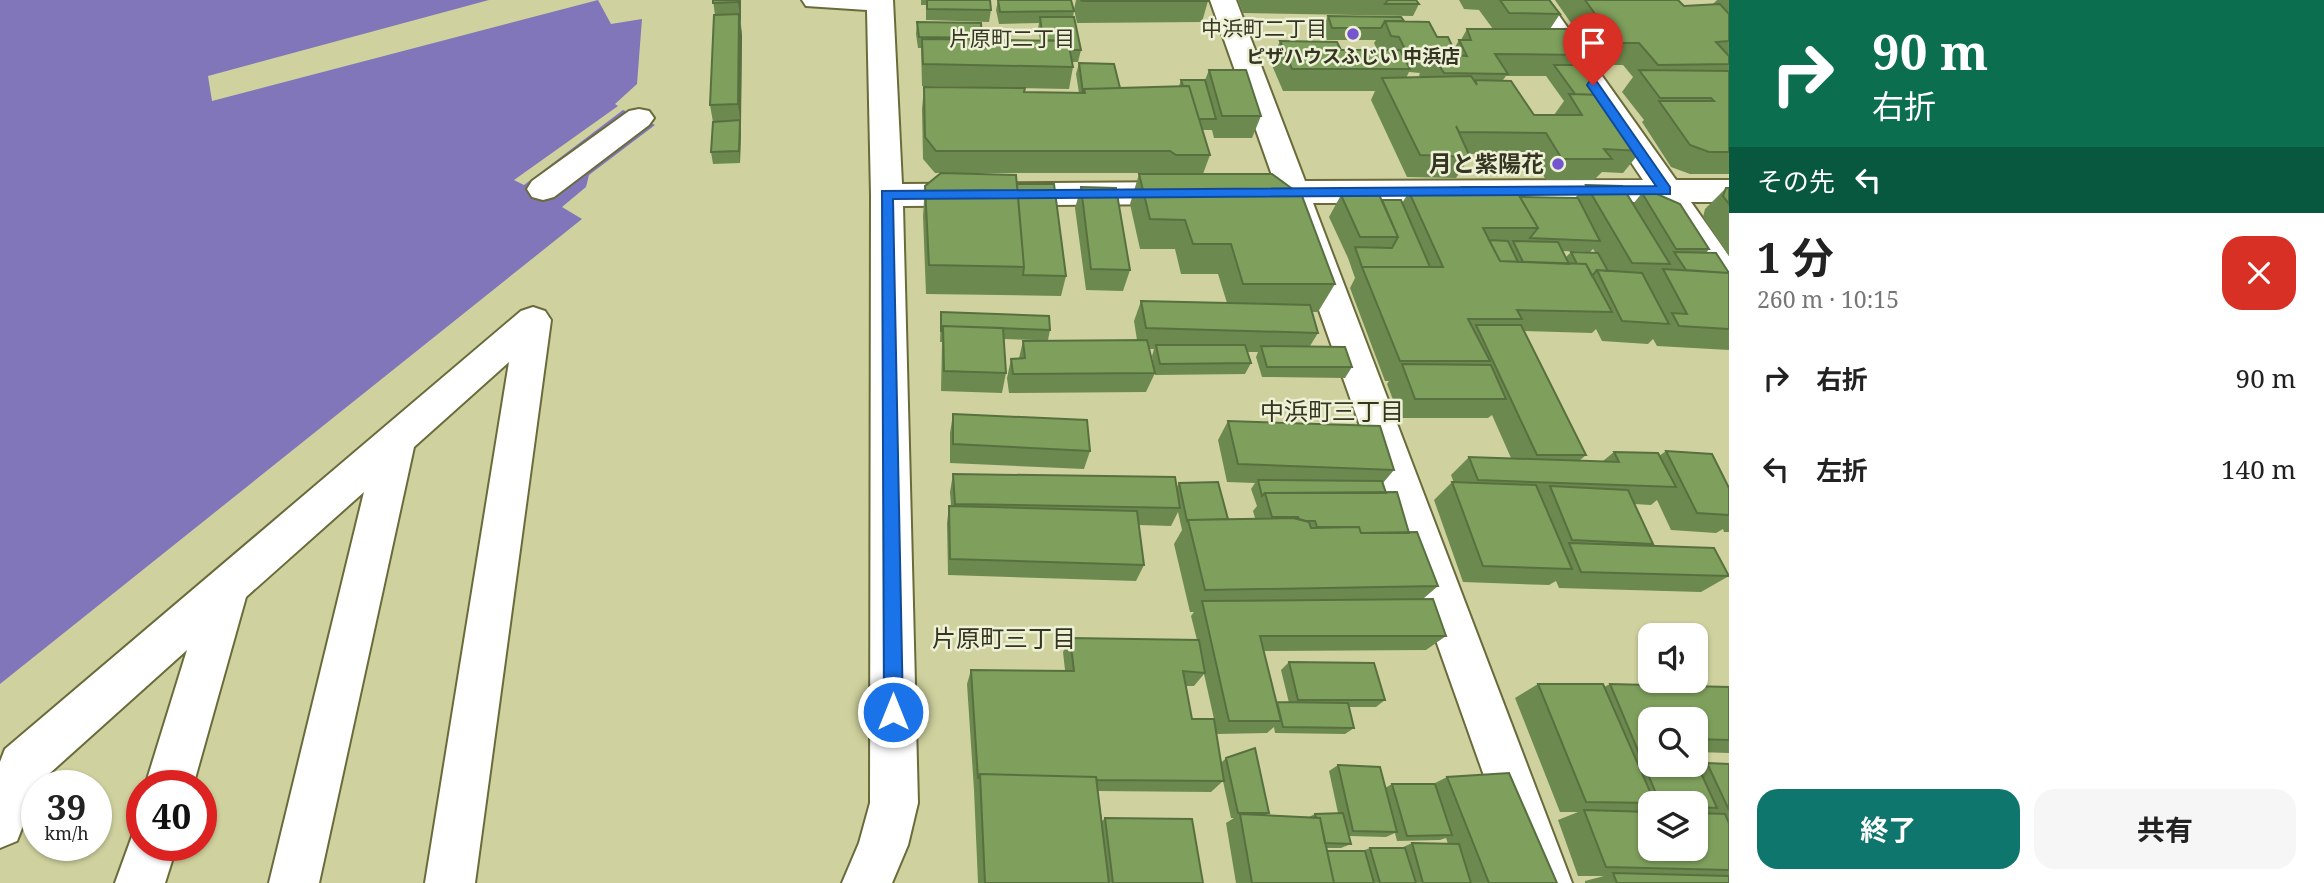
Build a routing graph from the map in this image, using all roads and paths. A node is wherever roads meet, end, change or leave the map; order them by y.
1 (815, 0) edge
2 (1223, 0) edge
3 (1535, 0) edge
4 (880, 1) edge
5 (639, 118) dead end
6 (544, 189) dead end
7 (1666, 191) junction
8 (1729, 191) edge
9 (1294, 192) junction
10 (887, 195) junction
11 (1729, 282) edge
12 (396, 440) junction
13 (228, 586) junction
14 (174, 770) edge
15 (0, 824) edge
16 (147, 861) edge
17 (140, 883) edge
18 (294, 883) edge
19 (450, 883) edge
20 (867, 883) edge
21 (1547, 883) edge

1 - 4 street
2 - 9 street
3 - 7 street
4 - 10 street
5 - 6 street
7 - 8 street
7 - 9 street
7 - 11 street
9 - 10 street
9 - 21 street
10 - 20 street
12 - 13 street
12 - 18 street
12 - 19 street
13 - 14 street
13 - 15 street
16 - 17 street

